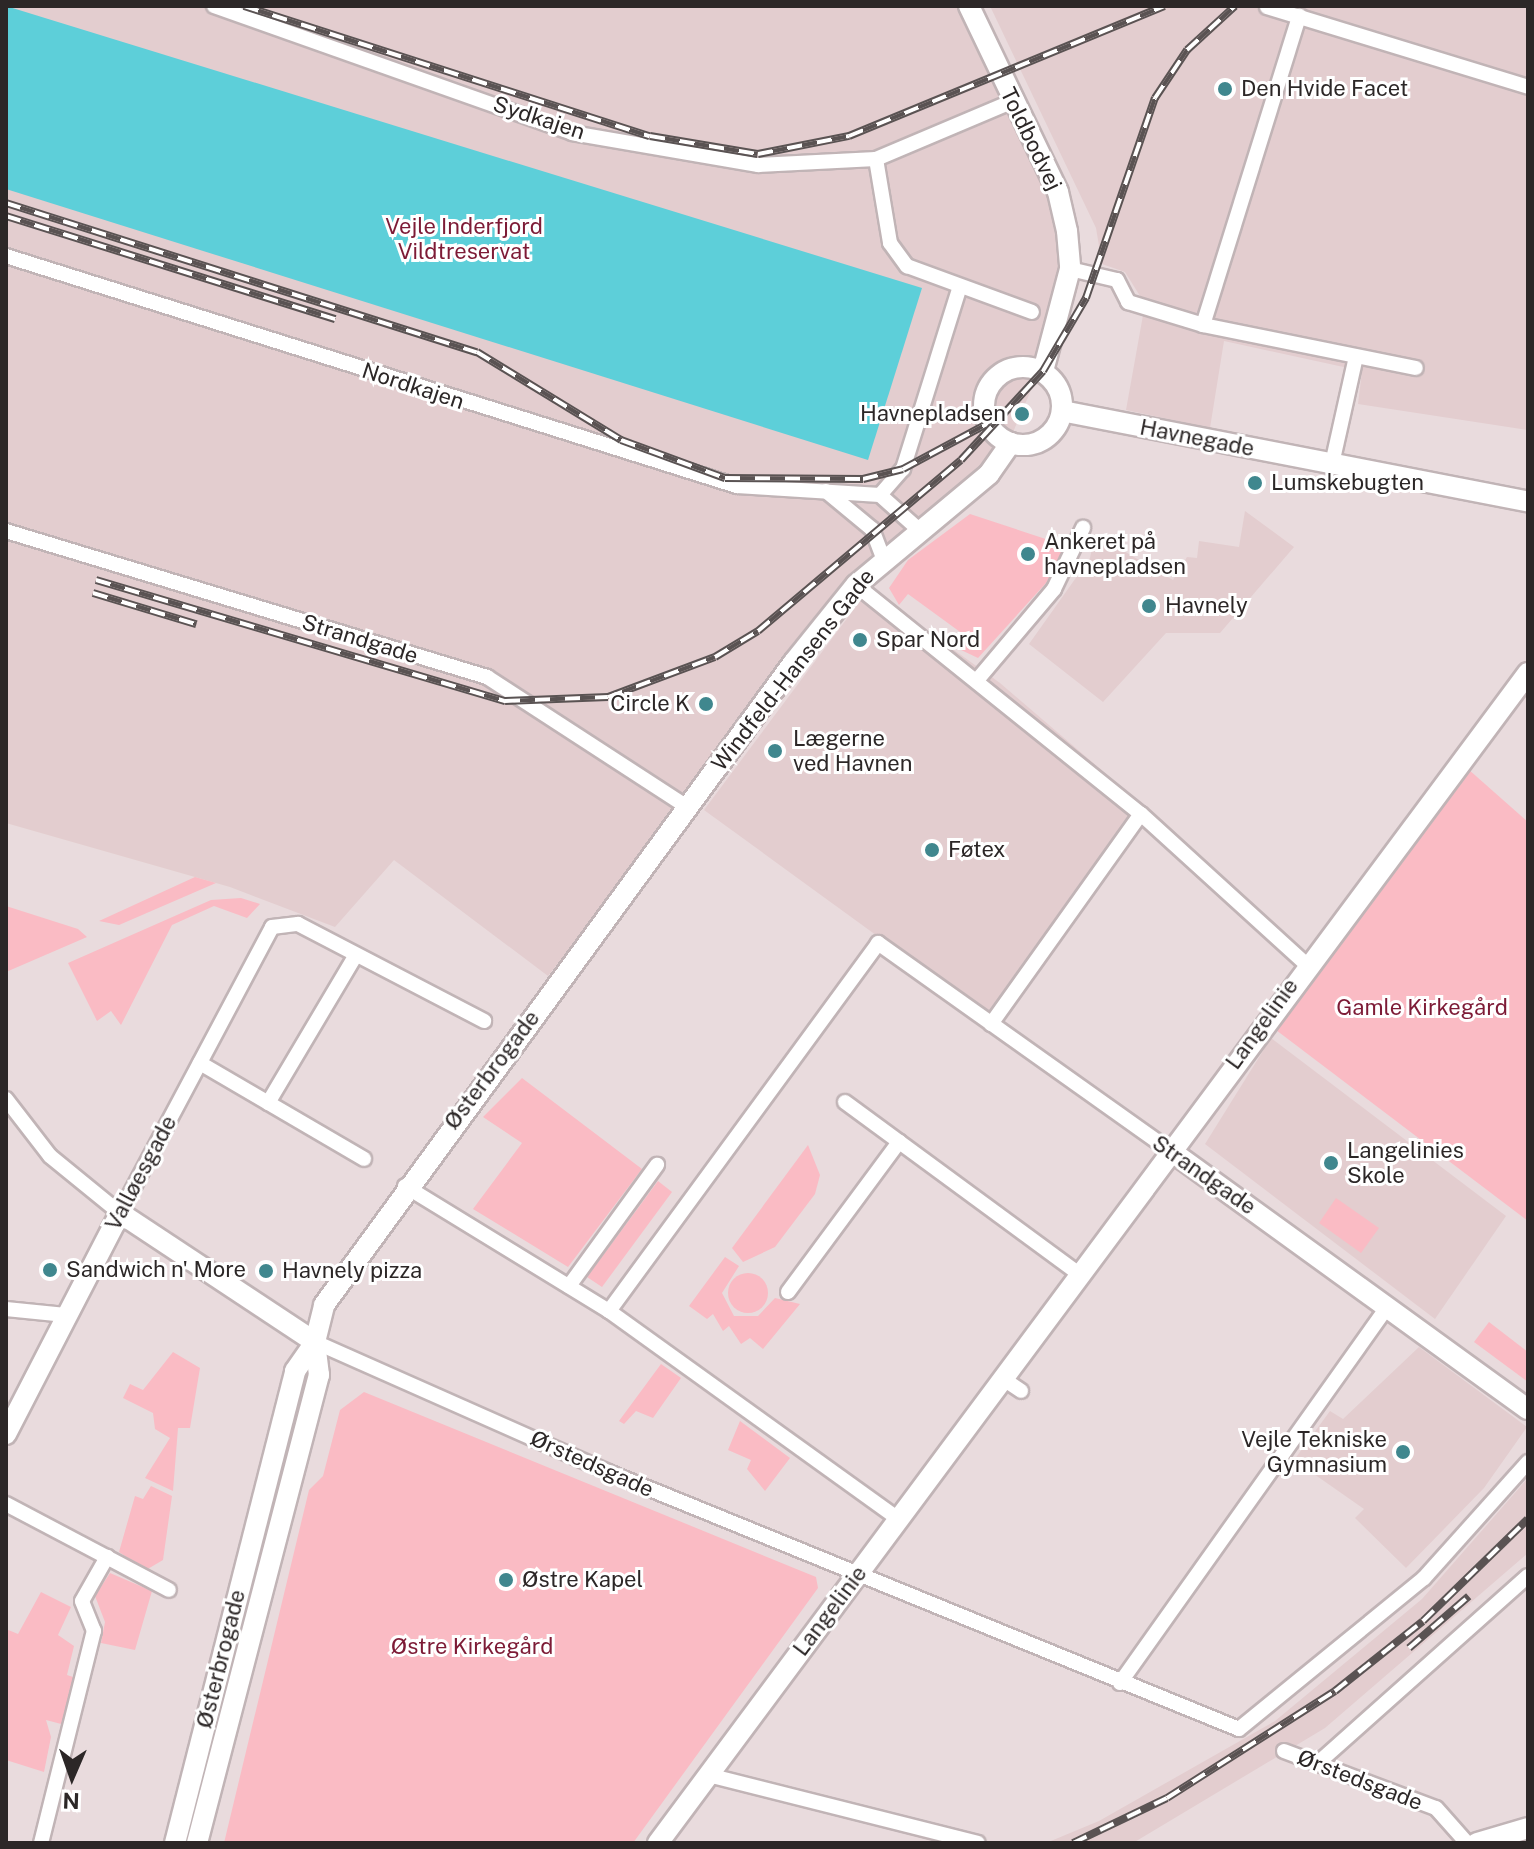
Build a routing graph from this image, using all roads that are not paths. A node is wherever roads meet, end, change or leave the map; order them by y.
1 (214, 6) edge
2 (969, 6) edge
3 (1267, 7) edge
4 (264, 13) edge
5 (1299, 16) junction
6 (1528, 87) edge
7 (1013, 101) junction
8 (876, 159) junction
9 (6, 256) edge
10 (1070, 269) junction
11 (959, 289) junction
12 (1032, 312) dead end
13 (1203, 325) junction
14 (1356, 357) junction
15 (1416, 368) dead end
16 (1043, 371) junction
17 (1062, 411) junction
18 (1011, 443) junction
19 (1332, 464) junction
20 (826, 491) junction
21 (880, 495) junction
22 (1528, 502) edge
23 (1083, 528) dead end
24 (918, 529) junction
25 (6, 531) edge
26 (883, 558) junction
27 (856, 585) junction
28 (1528, 673) edge
29 (978, 679) junction
30 (686, 806) junction
31 (1141, 814) junction
32 (356, 955) junction
33 (1306, 964) junction
34 (484, 1021) dead end
35 (991, 1024) junction
36 (200, 1063) junction
37 (6, 1099) edge
38 (845, 1102) dead end
39 (268, 1103) junction
40 (899, 1142) junction
41 (1171, 1151) junction
42 (364, 1159) dead end
43 (657, 1165) dead end
44 (405, 1186) junction
45 (120, 1213) junction
46 (1079, 1274) junction
47 (569, 1286) junction
48 (788, 1292) dead end
49 (1387, 1307) junction
50 (6, 1309) edge
51 (609, 1311) junction
52 (66, 1315) junction
53 (315, 1342) junction
54 (1002, 1378) junction
55 (1021, 1391) dead end
56 (1528, 1409) edge
57 (6, 1434) edge
58 (1528, 1462) edge
59 (6, 1504) edge
60 (898, 1519) junction
61 (107, 1557) junction
62 (856, 1576) junction
63 (1528, 1576) edge
64 (169, 1590) dead end
65 (1120, 1683) junction
66 (1284, 1751) dead end
67 (1318, 1763) junction
68 (708, 1775) junction
69 (1528, 1828) edge
70 (41, 1843) edge
71 (175, 1843) edge
72 (197, 1843) edge
73 (658, 1843) edge
74 (978, 1843) edge
75 (1467, 1843) edge
76 (1477, 1843) edge

1 - 4 street, Sydkajen
2 - 7 main road, Toldbodvej
3 - 5 street
4 - 8 street, Sydkajen
5 - 6 street
5 - 13 street
7 - 8 street, Sydkajen
7 - 10 main road, Toldbodvej
8 - 11 street
9 - 20 street, Nordkajen
10 - 13 street
10 - 16 main road, Toldbodvej
11 - 12 street
11 - 21 street
13 - 14 street
14 - 15 street
14 - 19 street
16 - 17 main road
16 - 18 main road
17 - 18 main road
17 - 19 main road, Havnegade
18 - 24 main road, Windfeld-Hansens Gade
19 - 22 main road, Havnegade
20 - 21 street, Nordkajen
20 - 26 street
21 - 24 street
23 - 29 street
24 - 26 main road, Windfeld-Hansens Gade
25 - 30 street, Strandgade
26 - 27 main road, Windfeld-Hansens Gade
27 - 29 street
27 - 30 main road, Windfeld-Hansens Gade
28 - 33 main road, Langelinie
29 - 31 street
30 - 44 main road, Østerbrogade
31 - 33 street
31 - 35 street
32 - 34 street
32 - 36 street, Valløesgade
32 - 39 street
33 - 41 main road, Langelinie
35 - 41 street, Strandgade
35 - 51 street, Strandgade
36 - 39 street
36 - 45 street, Valløesgade
37 - 45 street, Ørstedsgade
38 - 40 street
39 - 42 street
40 - 46 street
40 - 48 street
41 - 46 main road, Langelinie
41 - 49 main road, Strandgade
43 - 47 street
44 - 47 street
44 - 53 main road, Østerbrogade
45 - 52 main road, Valløesgade
45 - 53 main road, Ørstedsgade
46 - 54 main road, Langelinie
47 - 51 street
49 - 56 main road, Strandgade
49 - 65 street
50 - 52 street
51 - 60 street
52 - 57 main road, Valløesgade
53 - 62 street, Ørstedsgade
53 - 71 main road, Østerbrogade
53 - 72 main road, Østerbrogade
54 - 55 street
54 - 60 main road, Langelinie
58 - 65 street, Ørstedsgade
59 - 61 street
60 - 62 main road, Langelinie
61 - 64 street
61 - 70 street
62 - 65 street, Ørstedsgade
62 - 68 main road, Langelinie
63 - 67 street
66 - 67 street, Ørstedsgade
67 - 75 street, Ørstedsgade
68 - 73 main road, Langelinie
68 - 74 street
69 - 76 main road

